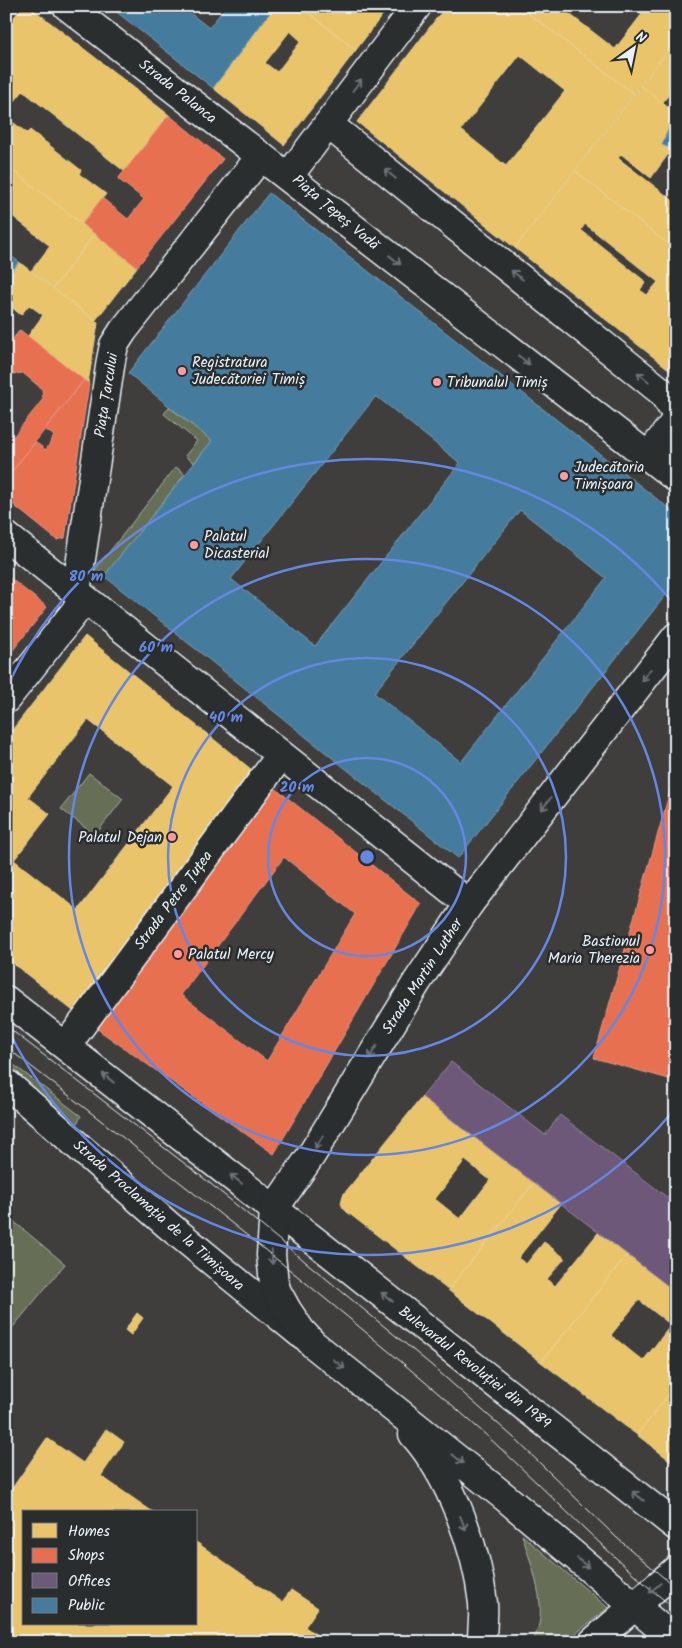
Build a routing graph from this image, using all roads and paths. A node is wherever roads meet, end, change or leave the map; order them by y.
1 (67, 6) edge
2 (417, 6) edge
3 (328, 124) junction
4 (261, 156) junction
5 (288, 177) junction
6 (676, 413) edge
7 (676, 420) edge
8 (648, 456) junction
9 (676, 478) edge
10 (6, 536) edge
11 (80, 595) junction
12 (676, 637) edge
13 (6, 699) edge
14 (281, 755) junction
15 (469, 904) junction
16 (6, 1000) edge
17 (66, 1046) junction
18 (6, 1083) edge
19 (274, 1209) junction
20 (313, 1344) junction
21 (365, 1385) junction
22 (676, 1526) edge
23 (676, 1570) edge
24 (634, 1606) junction
25 (675, 1641) edge
26 (482, 1642) edge
27 (593, 1642) edge

1 - 4 street, Strada Palanca
3 -> 2 street, Piața Țepeș Vodă
3 - 5 street, Piața Țepeș Vodă
6 -> 3 street
4 - 5 street, Strada Palanca
4 - 11 street, Piața Țarcului
5 -> 8 street, Piața Țepeș Vodă
7 - 8 street
8 - 9 street, Piața Țepeș Vodă
10 - 11 street
11 - 13 street
11 - 14 street
12 -> 15 street, Strada Martin Luther
14 - 15 street
14 - 17 street, Strada Petre Țuțea
15 -> 19 street, Strada Martin Luther
16 - 17 street
19 -> 17 street
18 - 20 street, Strada Proclamația de la Timișoara
19 -> 20 street
22 -> 19 street, Bulevardul Revoluției din 1989
20 -> 21 street
21 -> 24 street
21 -> 26 street
23 -> 24 street
24 - 25 street
24 - 27 street

